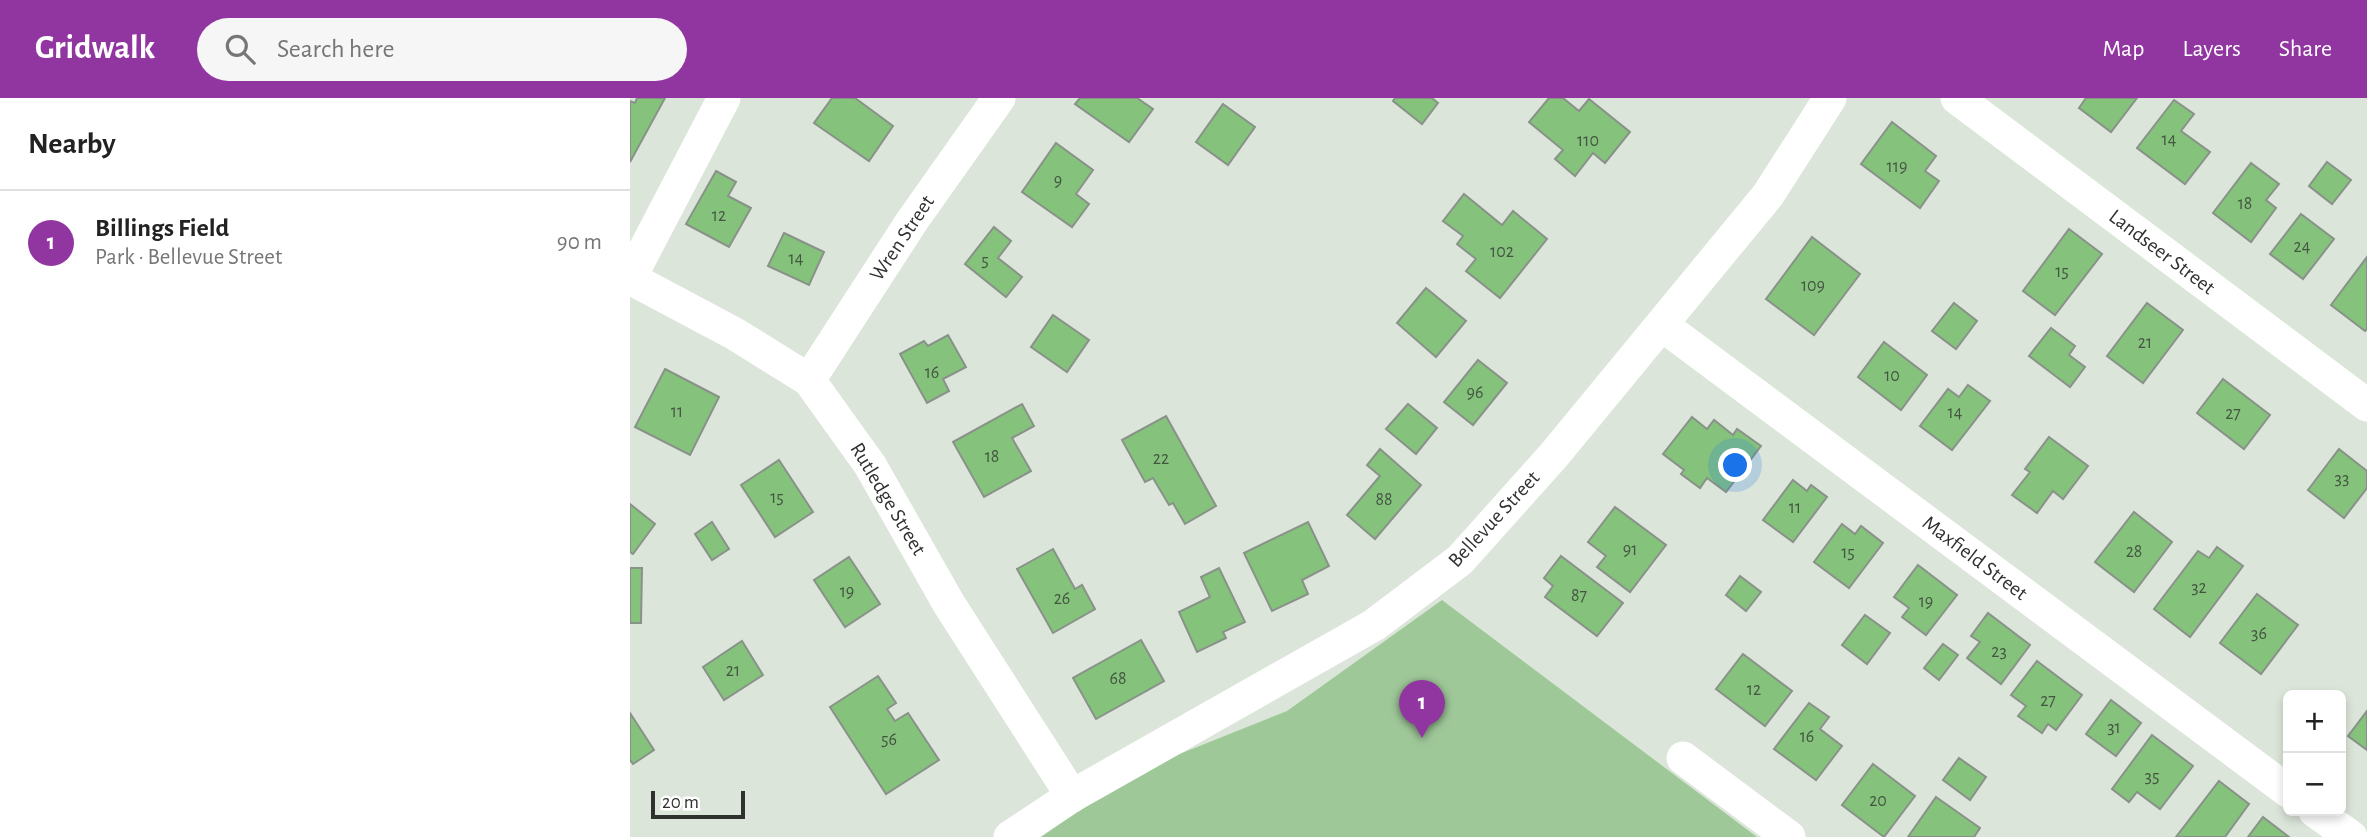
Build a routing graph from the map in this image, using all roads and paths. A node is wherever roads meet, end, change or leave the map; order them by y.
1 (723, 98) edge
2 (999, 98) edge
3 (1830, 98) edge
4 (1957, 98) edge
5 (630, 278) edge
6 (1662, 325) junction
7 (809, 380) junction
8 (2367, 405) edge
9 (1683, 758) dead end
10 (2283, 787) edge
11 (1072, 796) junction
12 (2322, 816) edge
13 (1010, 837) edge
14 (1789, 837) edge
15 (2351, 837) edge

1 - 5 street
2 - 7 street, Wren Street
3 - 6 street, Bellevue Street
4 - 8 street, Landseer Street
5 - 7 street, Rutledge Street
6 - 10 street, Maxfield Street
6 - 11 street, Bellevue Street
7 - 11 street, Rutledge Street
9 - 14 street
11 - 13 street, Bellevue Street
12 - 15 street

